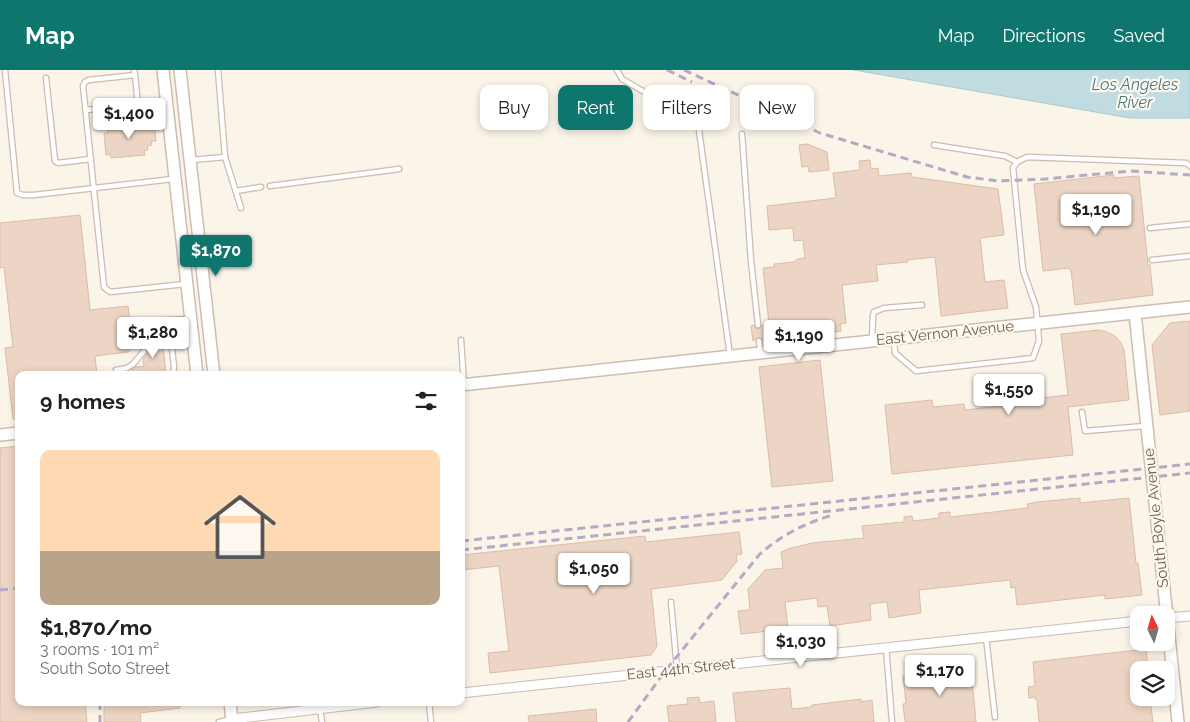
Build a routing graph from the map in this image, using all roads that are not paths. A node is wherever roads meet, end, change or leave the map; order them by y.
1 (5, 70) edge
2 (163, 70) edge
3 (180, 70) edge
4 (218, 70) edge
5 (617, 70) edge
6 (134, 73) edge
7 (46, 78) dead end
8 (86, 110) junction
9 (742, 134) dead end
10 (934, 145) dead end
11 (225, 157) junction
12 (91, 159) junction
13 (190, 160) junction
14 (1016, 162) junction
15 (1190, 166) edge
16 (399, 169) dead end
17 (192, 177) junction
18 (174, 179) junction
19 (270, 186) dead end
20 (261, 187) dead end
21 (95, 188) junction
22 (236, 191) junction
23 (241, 208) dead end
24 (1190, 224) edge
25 (1150, 228) dead end
26 (1190, 256) edge
27 (1152, 260) dead end
28 (187, 284) junction
29 (922, 306) dead end
30 (1190, 307) edge
31 (1135, 313) junction
32 (191, 319) junction
33 (169, 320) junction
34 (1037, 323) junction
35 (758, 325) dead end
36 (894, 339) junction
37 (460, 340) dead end
38 (872, 341) junction
39 (730, 356) junction
40 (116, 371) edge
41 (174, 371) edge
42 (197, 371) edge
43 (214, 371) edge
44 (462, 371) edge
45 (465, 385) edge
46 (1082, 412) dead end
47 (1147, 426) junction
48 (0, 432) edge
49 (15, 433) edge
50 (671, 602) dead end
51 (1165, 606) edge
52 (1190, 616) edge
53 (1175, 617) edge
54 (1130, 622) edge
55 (986, 637) junction
56 (886, 648) junction
57 (1170, 651) edge
58 (677, 669) junction
59 (465, 693) edge
60 (230, 706) edge
61 (344, 706) edge
62 (429, 706) edge
63 (320, 709) junction
64 (995, 717) dead end
65 (232, 720) edge
66 (219, 722) edge
67 (322, 722) edge
68 (431, 722) edge
69 (892, 722) edge
70 (1178, 722) edge

1 - 21 lane
2 - 18 street
3 - 13 street
4 - 11 lane
5 - 39 lane
6 - 8 lane
6 - 8 lane
7 - 12 lane
8 - 12 lane
9 - 35 lane
10 - 14 lane
11 - 13 lane
11 - 22 lane
12 - 21 lane
13 - 17 street
14 - 15 lane
14 - 34 lane
16 - 19 lane
17 - 18 street
17 - 43 street
18 - 21 lane
18 - 28 street
20 - 22 lane
21 - 28 lane
22 - 23 lane
24 - 25 lane
26 - 27 lane
28 - 32 street
29 - 38 lane
30 - 31 street, East Vernon Avenue
31 - 34 street, East Vernon Avenue
31 - 47 street, South Boyle Avenue
32 - 33 lane
32 - 42 street
33 - 40 lane
33 - 41 lane
34 - 36 street, East Vernon Avenue
34 - 36 lane
36 - 38 street, East Vernon Avenue
37 - 44 lane
38 - 39 street, East Vernon Avenue
39 - 45 street, East Vernon Avenue
46 - 47 lane
47 - 51 street, South Boyle Avenue
48 - 49 street
50 - 58 lane
52 - 53 street
54 - 55 street, East 44th Street
55 - 56 street, East 44th Street
55 - 64 lane
56 - 58 street, East 44th Street
56 - 69 lane
57 - 70 street, South Boyle Avenue
58 - 59 street, East 44th Street
60 - 65 street
61 - 63 street
62 - 68 lane
63 - 65 street
63 - 67 lane
65 - 66 lane

